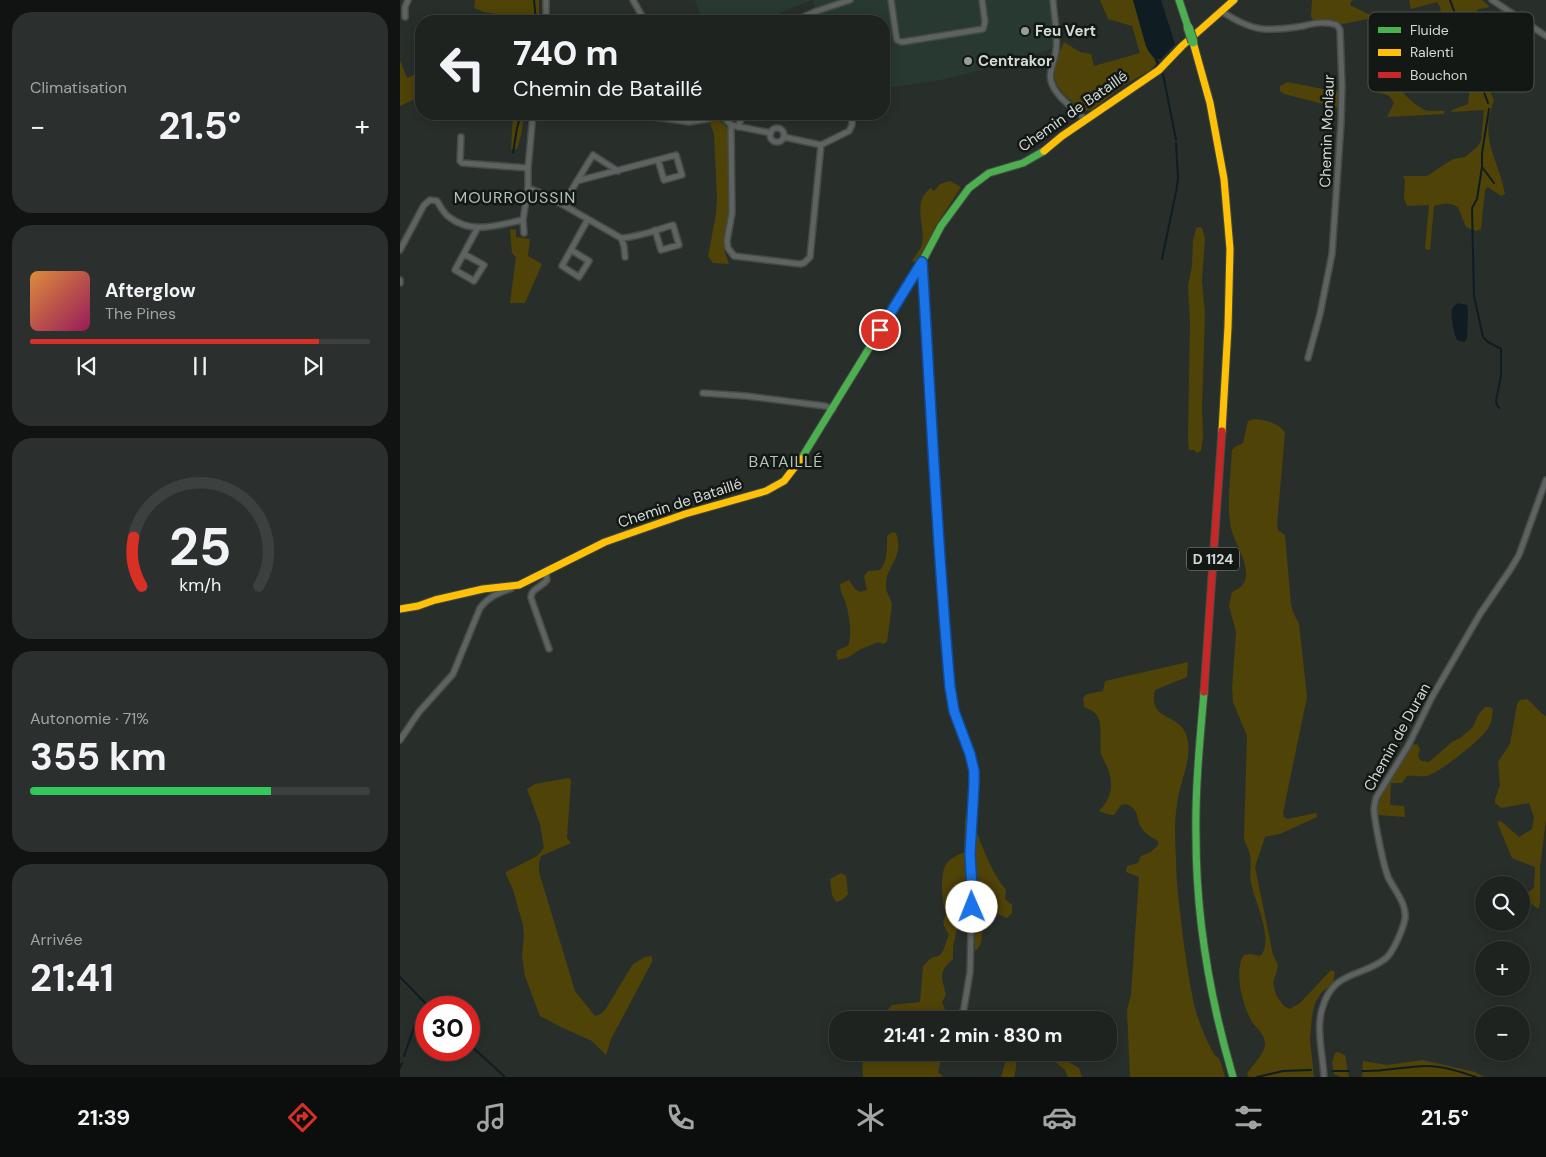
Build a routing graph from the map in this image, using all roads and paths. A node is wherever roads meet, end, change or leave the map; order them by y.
1 (408, 0) edge
2 (546, 0) edge
3 (633, 0) edge
4 (850, 0) edge
5 (891, 0) edge
6 (982, 0) edge
7 (1053, 0) edge
8 (1179, 0) edge
9 (1234, 0) edge
10 (1492, 0) edge
11 (1221, 11) junction
12 (1510, 12) edge
13 (546, 15) edge
14 (641, 15) edge
15 (808, 15) edge
16 (405, 18) dead end
17 (1534, 28) edge
18 (1546, 36) edge
19 (532, 120) edge
20 (675, 120) edge
21 (702, 120) edge
22 (726, 120) edge
23 (741, 120) edge
24 (852, 120) edge
25 (1086, 120) junction
26 (731, 126) junction
27 (738, 127) junction
28 (770, 133) junction
29 (462, 137) dead end
30 (784, 137) junction
31 (821, 145) junction
32 (658, 160) junction
33 (528, 168) junction
34 (618, 171) junction
35 (577, 181) junction
36 (528, 188) junction
37 (563, 205) junction
38 (588, 219) junction
39 (523, 220) junction
40 (477, 229) junction
41 (655, 230) junction
42 (524, 233) dead end
43 (622, 238) junction
44 (400, 250) edge
45 (571, 250) junction
46 (464, 254) junction
47 (625, 258) dead end
48 (922, 262) junction
49 (1308, 358) dead end
50 (703, 393) dead end
51 (833, 409) junction
52 (1546, 480) edge
53 (546, 574) dead end
54 (519, 585) junction
55 (400, 609) edge
56 (549, 649) dead end
57 (400, 740) edge
58 (963, 1011) edge
59 (1233, 1077) edge
60 (1324, 1077) edge

1 - 16 street
2 - 13 street
3 - 14 street
4 - 15 street
5 - 6 street
7 - 25 street
8 - 59 main road, D 1124, bridge
9 - 11 main road, Chemin de Bataillé
10 - 12 street
11 - 25 main road, Chemin de Bataillé
11 - 49 street, Chemin Monlaur
17 - 18 street
19 - 33 street
20 - 21 street
22 - 26 street
23 - 27 street
24 - 31 street
25 - 48 main road, Chemin de Bataillé
26 - 27 street
26 - 31 street
27 - 28 street
28 - 30 street
28 - 30 street
29 - 33 street
30 - 31 street
32 - 32 street
32 - 34 street
33 - 36 street
34 - 35 street
34 - 35 street
35 - 37 street
36 - 37 street
36 - 39 street
37 - 38 street
38 - 43 street
38 - 45 street
39 - 40 street
39 - 42 street
40 - 44 street
40 - 46 street
41 - 41 street
41 - 43 street
43 - 47 street
45 - 45 street
46 - 46 street
48 - 51 main road, Chemin de Bataillé
48 - 58 street
50 - 51 street
51 - 54 main road, Chemin de Bataillé
52 - 60 street, Chemin de Duran
53 - 56 street
54 - 55 main road, Chemin de Bataillé
54 - 57 street

